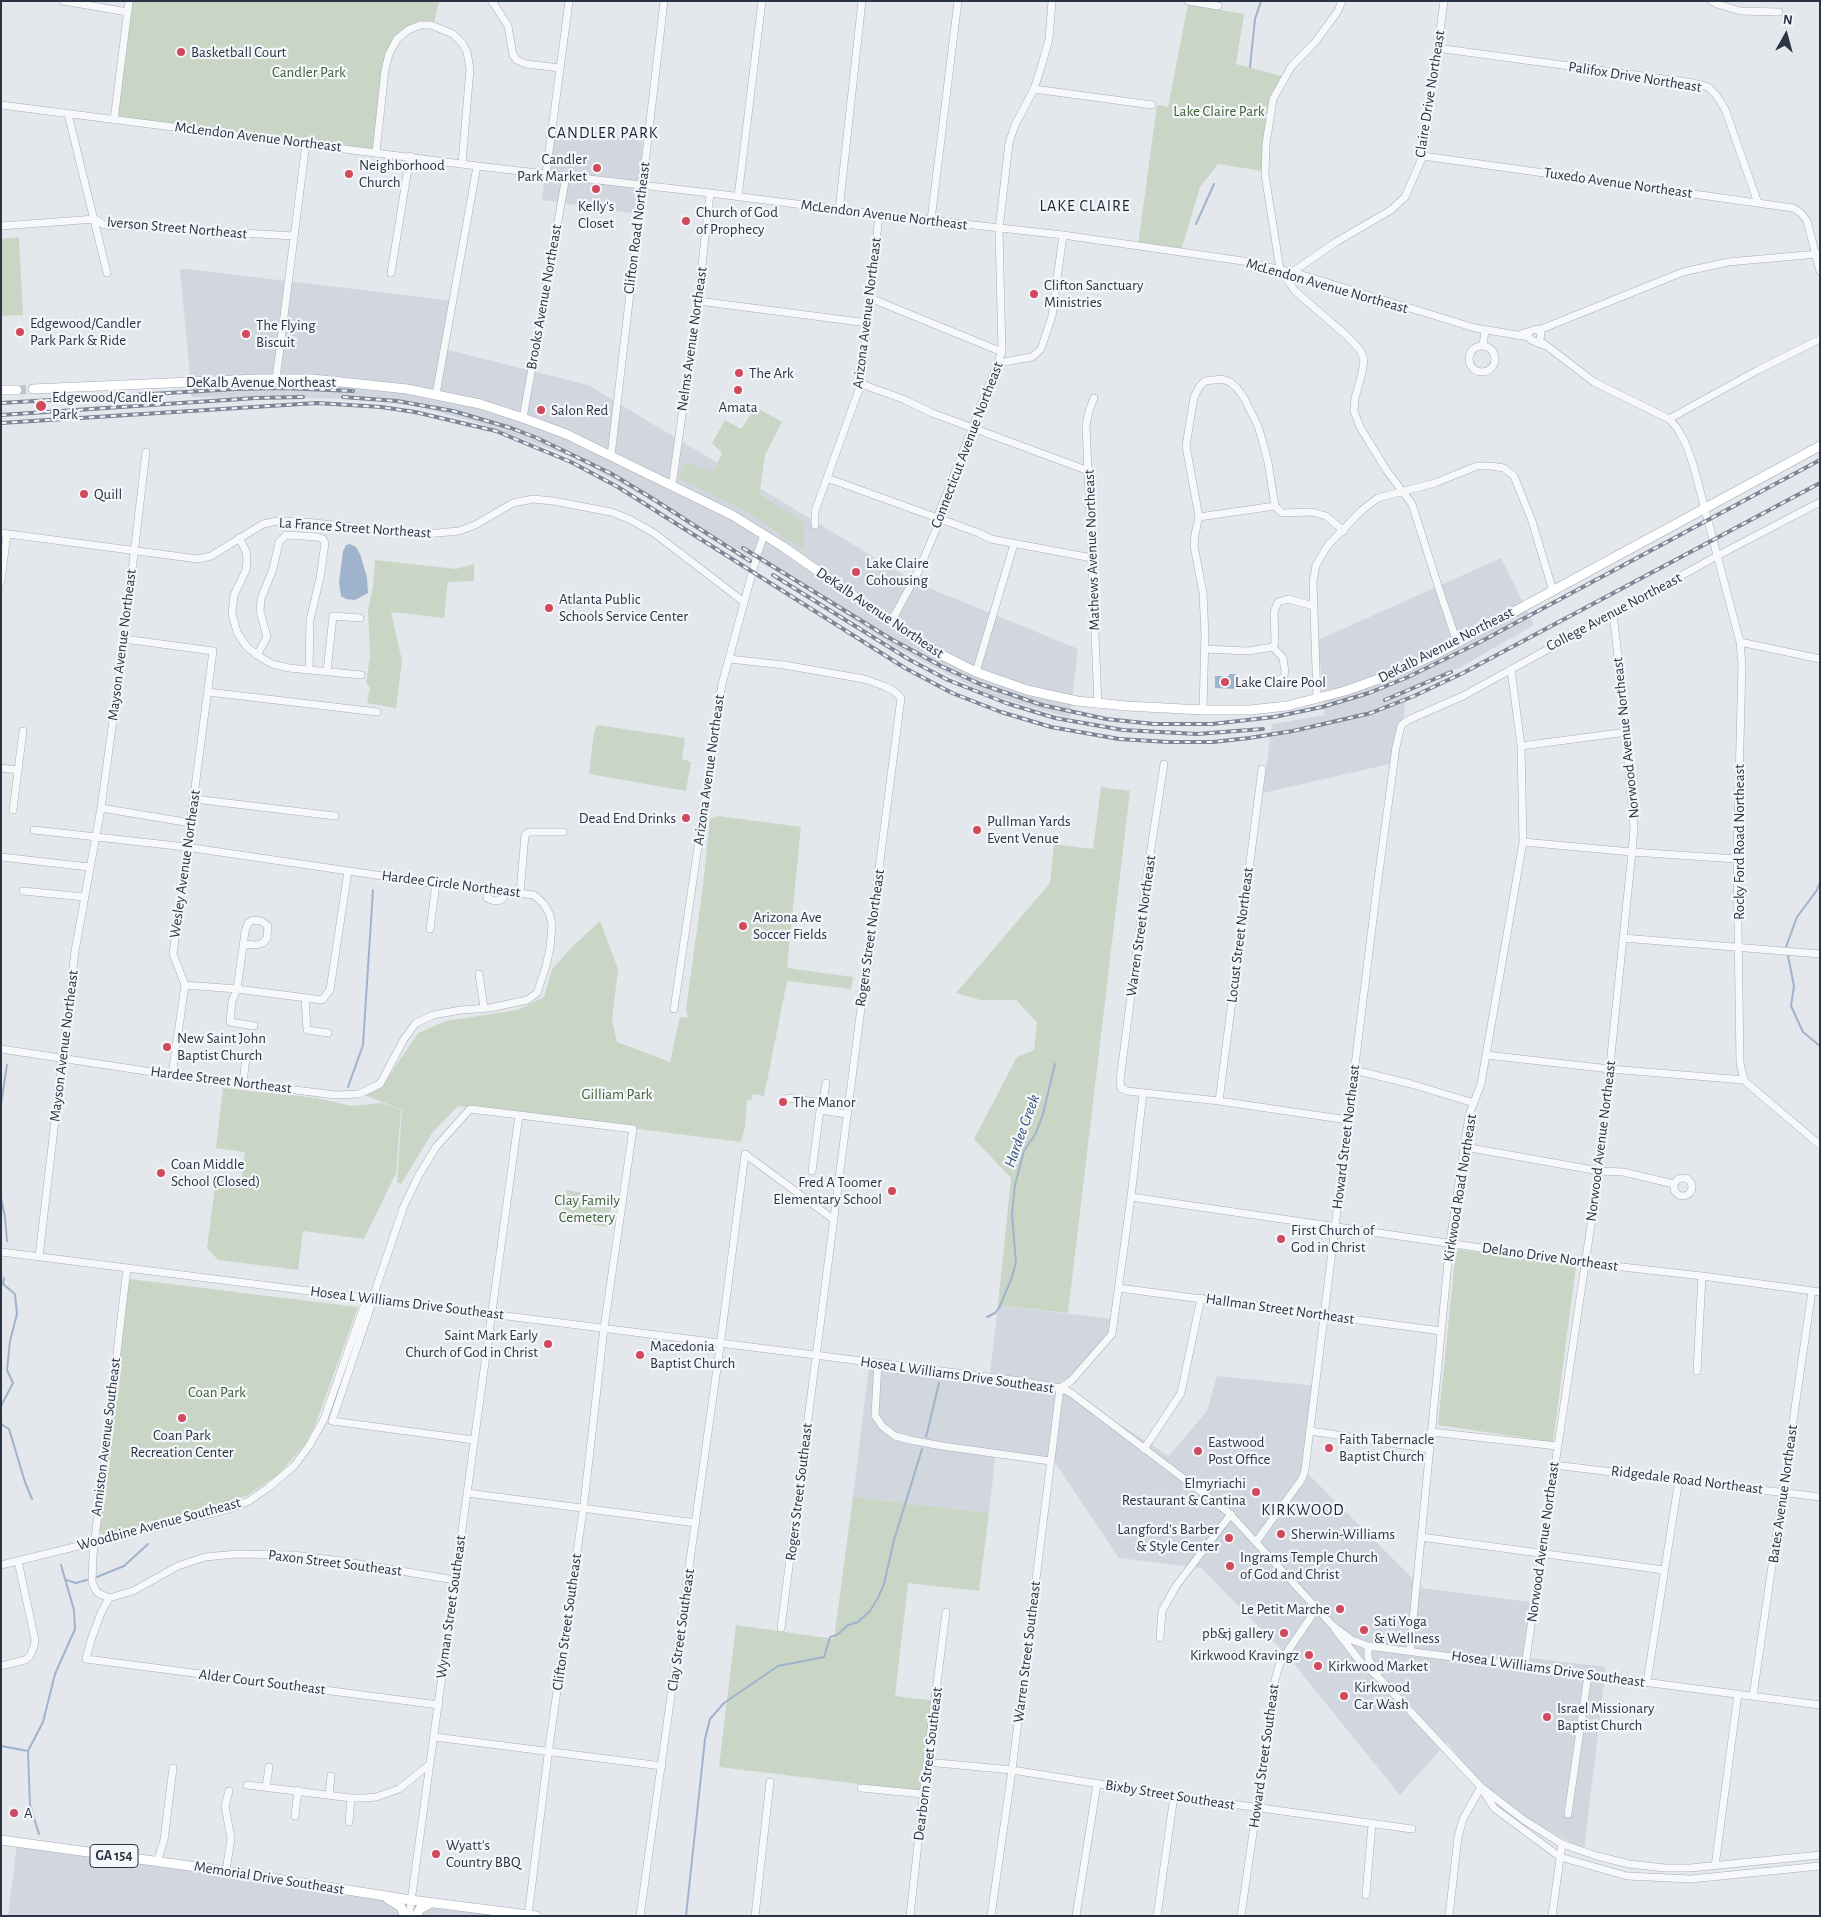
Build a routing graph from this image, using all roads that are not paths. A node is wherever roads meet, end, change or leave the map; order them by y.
1 (63, 1) edge
2 (129, 1) edge
3 (492, 1) edge
4 (568, 1) edge
5 (664, 1) edge
6 (762, 1) edge
7 (862, 1) edge
8 (958, 1) edge
9 (1052, 1) edge
10 (1188, 1) edge
11 (1342, 1) edge
12 (1444, 1) edge
13 (1712, 1) edge
14 (1218, 6) dead end
15 (128, 12) junction
16 (1779, 12) dead end
17 (1437, 48) junction
18 (560, 68) junction
19 (1034, 89) junction
20 (1, 105) edge
21 (1152, 105) dead end
22 (68, 114) junction
23 (114, 120) junction
24 (306, 143) junction
25 (376, 152) junction
26 (410, 156) junction
27 (1423, 156) junction
28 (462, 164) junction
29 (477, 166) junction
30 (546, 174) junction
31 (566, 176) junction
32 (642, 185) junction
33 (710, 193) junction
34 (738, 197) junction
35 (1758, 203) junction
36 (839, 210) junction
37 (879, 215) junction
38 (94, 219) junction
39 (931, 220) junction
40 (1, 226) edge
41 (1000, 228) junction
42 (1063, 235) junction
43 (294, 236) junction
44 (1817, 254) edge
45 (1280, 269) junction
46 (1820, 271) edge
47 (107, 273) dead end
48 (391, 273) dead end
49 (1292, 273) junction
50 (870, 298) junction
51 (698, 301) junction
52 (868, 323) junction
53 (1485, 330) junction
54 (1539, 330) junction
55 (1529, 334) junction
56 (1820, 339) edge
57 (1538, 341) junction
58 (1483, 346) dead end
59 (1002, 352) junction
60 (998, 363) junction
61 (276, 378) junction
62 (860, 384) junction
63 (33, 389) tunnel mouth
64 (1, 390) edge
65 (16, 390) tunnel mouth
66 (436, 394) junction
67 (1094, 398) dead end
68 (523, 418) junction
69 (1669, 419) junction
70 (973, 427) junction
71 (1820, 446) edge
72 (146, 452) dead end
73 (611, 456) junction
74 (1089, 471) junction
75 (827, 478) junction
76 (672, 486) junction
77 (1404, 492) junction
78 (1820, 502) edge
79 (1275, 506) junction
80 (1705, 508) junction
81 (1199, 517) junction
82 (940, 520) junction
83 (816, 525) dead end
84 (1344, 531) junction
85 (4, 534) edge
86 (764, 535) junction
87 (239, 538) junction
88 (1014, 544) junction
89 (134, 551) junction
90 (1717, 556) junction
91 (1092, 558) junction
92 (1, 581) edge
93 (1553, 591) junction
94 (744, 602) junction
95 (1314, 606) junction
96 (1612, 614) junction
97 (360, 618) dead end
98 (891, 622) junction
99 (124, 640) junction
100 (1458, 642) junction
101 (1740, 642) junction
102 (1273, 647) junction
103 (1204, 650) junction
104 (257, 655) junction
105 (729, 659) junction
106 (1820, 659) edge
107 (309, 669) junction
108 (1510, 669) junction
109 (327, 671) junction
110 (976, 672) junction
111 (361, 674) dead end
112 (1253, 683) dead end
113 (208, 692) junction
114 (1317, 699) junction
115 (1098, 704) junction
116 (1203, 710) junction
117 (377, 712) dead end
118 (1408, 720) joint
119 (23, 731) dead end
120 (1627, 732) junction
121 (1521, 746) junction
122 (1164, 764) dead end
123 (1, 768) edge
124 (1262, 769) dead end
125 (18, 770) junction
126 (194, 799) junction
127 (101, 808) junction
128 (13, 810) dead end
129 (335, 816) dead end
130 (191, 823) junction
131 (34, 830) dead end
132 (563, 832) dead end
133 (96, 837) junction
134 (1523, 842) junction
135 (186, 847) junction
136 (1632, 852) junction
137 (1, 858) edge
138 (1737, 859) junction
139 (89, 866) junction
140 (348, 871) junction
141 (436, 884) junction
142 (23, 891) dead end
143 (520, 893) junction
144 (84, 897) junction
145 (430, 928) dead end
146 (1623, 938) junction
147 (243, 944) dead end
148 (1739, 948) junction
149 (1820, 954) edge
150 (479, 974) dead end
151 (185, 986) junction
152 (237, 989) junction
153 (305, 998) junction
154 (484, 1008) junction
155 (674, 1009) dead end
156 (254, 1026) dead end
157 (328, 1033) dead end
158 (1, 1049) edge
159 (1486, 1055) junction
160 (246, 1056) dead end
161 (63, 1058) junction
162 (1610, 1069) junction
163 (1354, 1070) junction
164 (172, 1075) junction
165 (1744, 1080) junction
166 (242, 1083) junction
167 (826, 1083) dead end
168 (380, 1084) joint
169 (1143, 1093) junction
170 (788, 1098) dead end
171 (1219, 1101) junction
172 (1474, 1103) junction
173 (822, 1106) junction
174 (846, 1114) junction
175 (519, 1115) junction
176 (1348, 1120) junction
177 (1820, 1144) edge
178 (1466, 1147) junction
179 (812, 1171) dead end
180 (1599, 1171) junction
181 (1674, 1184) dead end
182 (1132, 1197) junction
183 (833, 1219) junction
184 (1336, 1226) junction
185 (1450, 1242) junction
186 (1, 1252) edge
187 (39, 1256) junction
188 (1585, 1263) junction
189 (127, 1268) junction
190 (1702, 1276) junction
191 (1119, 1288) junction
192 (1816, 1292) edge
193 (369, 1298) junction
194 (1201, 1298) junction
195 (492, 1314) junction
196 (1324, 1315) junction
197 (604, 1328) junction
198 (1441, 1331) junction
199 (721, 1343) junction
200 (817, 1356) junction
201 (878, 1363) junction
202 (1697, 1371) dead end
203 (1060, 1388) junction
204 (1310, 1431) junction
205 (1432, 1432) junction
206 (474, 1440) junction
207 (1557, 1446) junction
208 (1430, 1449) junction
209 (1144, 1450) junction
210 (1050, 1461) junction
211 (1554, 1465) junction
212 (1679, 1479) junction
213 (1783, 1491) junction
214 (467, 1493) junction
215 (1820, 1497) edge
216 (584, 1507) junction
217 (1231, 1514) junction
218 (696, 1522) junction
219 (1421, 1537) junction
220 (94, 1542) junction
221 (1256, 1542) junction
222 (1543, 1554) junction
223 (18, 1561) junction
224 (1, 1565) edge
225 (1664, 1570) junction
226 (455, 1580) junction
227 (109, 1598) junction
228 (1317, 1608) junction
229 (946, 1612) dead end
230 (1332, 1625) junction
231 (781, 1628) dead end
232 (1160, 1638) dead end
233 (1368, 1646) junction
234 (1410, 1651) junction
235 (1, 1666) edge
236 (1525, 1666) junction
237 (1588, 1674) junction
238 (1381, 1680) junction
239 (1647, 1682) junction
240 (1738, 1694) junction
241 (1753, 1696) junction
242 (438, 1705) junction
243 (1820, 1705) edge
244 (435, 1737) junction
245 (549, 1751) junction
246 (927, 1762) junction
247 (430, 1764) junction
248 (662, 1766) junction
249 (269, 1767) dead end
250 (173, 1768) dead end
251 (1012, 1770) junction
252 (331, 1776) dead end
253 (770, 1782) dead end
254 (1096, 1784) junction
255 (247, 1785) dead end
256 (266, 1787) junction
257 (1481, 1787) junction
258 (861, 1788) dead end
259 (298, 1790) junction
260 (229, 1791) dead end
261 (923, 1794) junction
262 (329, 1795) junction
263 (1174, 1796) junction
264 (351, 1798) junction
265 (1257, 1808) junction
266 (1568, 1814) dead end
267 (295, 1816) dead end
268 (349, 1822) dead end
269 (1372, 1824) junction
270 (1412, 1829) dead end
271 (1, 1840) edge
272 (1562, 1844) junction
273 (1820, 1855) edge
274 (1560, 1857) junction
275 (158, 1862) junction
276 (1715, 1866) junction
277 (1820, 1866) edge
278 (226, 1871) junction
279 (1366, 1895) dead end
280 (381, 1896) junction
281 (411, 1900) junction
282 (432, 1903) junction
283 (531, 1915) edge
284 (405, 1916) edge
285 (409, 1916) edge
286 (416, 1916) edge
287 (640, 1916) edge
288 (754, 1916) edge
289 (910, 1916) edge
290 (991, 1916) edge
291 (1076, 1916) edge
292 (1157, 1916) edge
293 (1242, 1916) edge
294 (1448, 1916) edge
295 (1552, 1916) edge

1 - 15 street
2 - 15 street
3 - 18 street
4 - 18 street
5 - 32 street, Clifton Road Northeast
6 - 34 street
7 - 36 street
8 - 39 street
9 - 19 street, Connecticut Avenue Northeast
10 - 14 street
11 - 45 street
12 - 17 street, Claire Drive Northeast
13 - 16 street
15 - 23 street
17 - 27 street, Claire Drive Northeast
17 - 35 street, Palifox Drive Northeast
18 - 30 street
19 - 21 street
19 - 41 street, Connecticut Avenue Northeast
20 - 22 street, McLendon Avenue Northeast
22 - 23 street, McLendon Avenue Northeast
22 - 38 street
23 - 24 street, McLendon Avenue Northeast
24 - 25 street, McLendon Avenue Northeast
24 - 43 street
25 - 26 street, McLendon Avenue Northeast
25 - 28 street
26 - 28 street, McLendon Avenue Northeast
26 - 48 street
27 - 35 street, Tuxedo Avenue Northeast
27 - 49 street, Claire Drive Northeast
28 - 29 street, McLendon Avenue Northeast
29 - 30 street, McLendon Avenue Northeast
29 - 66 street
30 - 31 street, McLendon Avenue Northeast
31 - 32 street, McLendon Avenue Northeast
31 - 68 street, Brooks Avenue Northeast
32 - 33 street, McLendon Avenue Northeast
32 - 73 street, Clifton Road Northeast
33 - 34 street, McLendon Avenue Northeast
33 - 51 street, Nelms Avenue Northeast
34 - 36 street, McLendon Avenue Northeast
35 - 44 street, Tuxedo Avenue Northeast
36 - 37 street, McLendon Avenue Northeast
37 - 39 street, McLendon Avenue Northeast
37 - 50 street, Arizona Avenue Northeast
38 - 40 street, Iverson Street Northeast
38 - 43 street, Iverson Street Northeast
38 - 47 street
39 - 41 street, McLendon Avenue Northeast
41 - 42 street, McLendon Avenue Northeast
41 - 59 street, Connecticut Avenue Northeast
42 - 45 street, McLendon Avenue Northeast
42 - 60 street
43 - 61 street
44 - 46 street
44 - 54 street, McLendon Avenue Northeast
45 - 49 street, McLendon Avenue Northeast
45 - 77 street
49 - 53 street, McLendon Avenue Northeast
50 - 52 street, Arizona Avenue Northeast
50 - 59 street
51 - 52 street
51 - 76 street, Nelms Avenue Northeast
52 - 62 street, Arizona Avenue Northeast
53 - 55 street, McLendon Avenue Northeast
53 - 58 street
54 - 55 street, McLendon Avenue Northeast
54 - 57 street
55 - 57 street
56 - 69 street
57 - 69 street
59 - 60 street, Connecticut Avenue Northeast
60 - 70 street, Connecticut Avenue Northeast
61 - 63 main road, DeKalb Avenue Northeast
61 - 66 main road, DeKalb Avenue Northeast
62 - 70 street
62 - 75 street, Arizona Avenue Northeast
64 - 65 main road
66 - 68 main road, DeKalb Avenue Northeast
67 - 74 street, Mathews Avenue Northeast
68 - 73 main road, DeKalb Avenue Northeast
69 - 80 street, Rocky Ford Road Northeast
70 - 74 street
70 - 82 street, Connecticut Avenue Northeast
71 - 80 main road, DeKalb Avenue Northeast
72 - 89 street, Mayson Avenue Northeast
73 - 76 main road, DeKalb Avenue Northeast
74 - 91 street, Mathews Avenue Northeast
75 - 82 street
75 - 83 street, Arizona Avenue Northeast
76 - 86 main road, DeKalb Avenue Northeast
77 - 84 street
77 - 93 street
77 - 100 street
78 - 90 street, College Avenue Northeast
79 - 81 street
79 - 81 street
79 - 84 street
80 - 90 street, Rocky Ford Road Northeast
80 - 93 main road, DeKalb Avenue Northeast
81 - 103 street
82 - 88 street
82 - 98 street, Connecticut Avenue Northeast
84 - 95 street
85 - 89 street, La France Street Northeast
85 - 92 street
86 - 94 street, Arizona Avenue Northeast
86 - 98 main road, DeKalb Avenue Northeast
87 - 89 street, La France Street Northeast
87 - 94 street, La France Street Northeast
87 - 104 street
88 - 91 street
88 - 110 street
89 - 99 street, Mayson Avenue Northeast
90 - 96 street, College Avenue Northeast
90 - 101 street, Rocky Ford Road Northeast
91 - 115 street, Mathews Avenue Northeast
93 - 100 main road, DeKalb Avenue Northeast
94 - 105 street, Arizona Avenue Northeast
95 - 102 street
95 - 114 street
96 - 108 street, College Avenue Northeast
96 - 120 street, Norwood Avenue Northeast
97 - 109 street
98 - 110 main road, DeKalb Avenue Northeast
99 - 113 street, Wesley Avenue Northeast
99 - 127 street, Mayson Avenue Northeast
100 - 114 main road, DeKalb Avenue Northeast
101 - 106 street
101 - 138 street, Rocky Ford Road Northeast
102 - 103 street
102 - 112 street
103 - 116 street
104 - 107 street
104 - 107 street
105 - 155 street, Arizona Avenue Northeast
105 - 174 street, Rogers Street Northeast
107 - 109 street
108 - 118 street, College Avenue Northeast
108 - 121 street, Kirkwood Road Northeast
109 - 111 street
110 - 115 main road, DeKalb Avenue Northeast
113 - 117 street
113 - 126 street, Wesley Avenue Northeast
114 - 116 main road, DeKalb Avenue Northeast
115 - 116 main road, DeKalb Avenue Northeast
118 - 163 street, Howard Street Northeast
119 - 125 street
120 - 121 street
120 - 136 street, Norwood Avenue Northeast
121 - 134 street, Kirkwood Road Northeast
122 - 169 street, Warren Street Northeast
123 - 125 street
124 - 171 street, Locust Street Northeast
125 - 128 street
126 - 129 street
126 - 130 street, Wesley Avenue Northeast
127 - 130 street
127 - 133 street, Mayson Avenue Northeast
130 - 135 street, Wesley Avenue Northeast
131 - 133 street
132 - 143 street
133 - 135 street, Hardee Circle Northeast
133 - 139 street, Mayson Avenue Northeast
134 - 136 street
134 - 159 street, Kirkwood Road Northeast
135 - 140 street, Hardee Circle Northeast
135 - 151 street, Wesley Avenue Northeast
136 - 138 street
136 - 146 street, Norwood Avenue Northeast
137 - 139 street
138 - 148 street, Rocky Ford Road Northeast
139 - 144 street, Mayson Avenue Northeast
140 - 141 street, Hardee Circle Northeast
140 - 153 street
141 - 143 street, Hardee Circle Northeast
141 - 145 street
142 - 144 street
143 - 154 street, Hardee Circle Northeast
144 - 161 street, Mayson Avenue Northeast
146 - 148 street
146 - 162 street, Norwood Avenue Northeast
147 - 152 street
148 - 149 street
148 - 165 street, Rocky Ford Road Northeast
150 - 154 street
151 - 152 street
151 - 164 street, Wesley Avenue Northeast
152 - 153 street
152 - 156 street
153 - 157 street
154 - 168 street, Hardee Circle Northeast
158 - 161 street, Hardee Street Northeast
159 - 162 street
159 - 172 street, Kirkwood Road Northeast
160 - 166 street
161 - 164 street, Hardee Street Northeast
161 - 187 street, Mayson Avenue Northeast
162 - 165 street
162 - 180 street, Norwood Avenue Northeast
163 - 172 street
163 - 176 street, Howard Street Northeast
164 - 166 street, Hardee Street Northeast
165 - 177 street
166 - 168 street, Hardee Street Northeast
167 - 173 street
169 - 171 street
169 - 182 street
170 - 173 street
171 - 176 street
172 - 178 street, Kirkwood Road Northeast
173 - 174 street
173 - 179 street
174 - 183 street, Rogers Street Northeast
175 - 193 street, Woodbine Avenue Southeast
175 - 195 street, Wyman Street Southeast
175 - 197 street, Clifton Street Southeast
176 - 184 street, Howard Street Northeast
178 - 180 street
178 - 185 street, Kirkwood Road Northeast
180 - 181 street
180 - 188 street, Norwood Avenue Northeast
182 - 184 street, Delano Drive Northeast
182 - 191 street
183 - 199 street, Clay Street Southeast
183 - 200 street, Rogers Street Northeast
184 - 185 street, Delano Drive Northeast
184 - 196 street, Howard Street Northeast
185 - 188 street, Delano Drive Northeast
185 - 198 street, Kirkwood Road Northeast
186 - 187 street, Hosea L Williams Drive Southeast
187 - 189 street, Hosea L Williams Drive Southeast
188 - 190 street, Delano Drive Northeast
188 - 207 street, Norwood Avenue Northeast
189 - 193 street, Hosea L Williams Drive Southeast
189 - 220 street, Anniston Avenue Southeast
190 - 192 street, Delano Drive Northeast
190 - 202 street
191 - 194 street, Hallman Street Northeast
191 - 203 street
192 - 213 street, Bates Avenue Northeast
193 - 195 street, Hosea L Williams Drive Southeast
193 - 206 street
193 - 220 street, Woodbine Avenue Southeast
194 - 196 street, Hallman Street Northeast
194 - 209 street
195 - 197 street, Hosea L Williams Drive Southeast
195 - 206 street, Wyman Street Southeast
196 - 198 street, Hallman Street Northeast
196 - 204 street, Howard Street Northeast
197 - 199 street, Hosea L Williams Drive Southeast
197 - 216 street, Clifton Street Southeast
198 - 205 street, Kirkwood Road Northeast
199 - 200 street, Hosea L Williams Drive Southeast
199 - 218 street, Clay Street Southeast
200 - 201 street, Hosea L Williams Drive Southeast
200 - 231 street, Rogers Street Southeast
201 - 203 street, Hosea L Williams Drive Southeast
201 - 210 street
203 - 209 street, Hosea L Williams Drive Southeast
203 - 210 street, Warren Street Southeast
204 - 208 street
204 - 221 street, Howard Street Northeast
205 - 207 street
205 - 208 street, Kirkwood Road Northeast
206 - 214 street, Wyman Street Southeast
207 - 211 street, Norwood Avenue Northeast
208 - 219 street, Kirkwood Road Northeast
209 - 217 street, Hosea L Williams Drive Southeast
210 - 251 street, Warren Street Southeast
211 - 212 street, Ridgedale Road Northeast
211 - 222 street, Norwood Avenue Northeast
212 - 213 street, Ridgedale Road Northeast
212 - 225 street
213 - 215 street, Ridgedale Road Northeast
213 - 241 street, Bates Avenue Northeast
214 - 216 street
214 - 226 street, Wyman Street Southeast
216 - 218 street
216 - 245 street, Clifton Street Southeast
217 - 221 street, Hosea L Williams Drive Southeast
217 - 232 street
218 - 248 street, Clay Street Southeast
219 - 222 street
219 - 234 street, Kirkwood Road Northeast
220 - 223 street, Woodbine Avenue Southeast
220 - 227 street, Anniston Avenue Southeast
221 - 228 street, Hosea L Williams Drive Southeast
222 - 225 street
222 - 236 street, Norwood Avenue Northeast
223 - 224 street, Woodbine Avenue Southeast
223 - 235 street
225 - 239 street
226 - 227 street, Paxon Street Southeast
226 - 242 street, Wyman Street Southeast
227 - 242 street, Alder Court Southeast
228 - 230 street, Hosea L Williams Drive Southeast
228 - 265 street, Howard Street Southeast
229 - 246 street, Dearborn Street Southeast
230 - 233 street, Hosea L Williams Drive Southeast
230 - 238 street
233 - 234 street, Hosea L Williams Drive Southeast
233 - 238 street
234 - 236 street, Hosea L Williams Drive Southeast
236 - 237 street, Hosea L Williams Drive Southeast
237 - 239 street, Hosea L Williams Drive Southeast
237 - 266 street
238 - 257 street
239 - 240 street, Hosea L Williams Drive Southeast
240 - 241 street, Hosea L Williams Drive Southeast
240 - 276 street
241 - 243 street, Hosea L Williams Drive Southeast
242 - 244 street, Wyman Street Southeast
244 - 245 street
244 - 247 street, Wyman Street Southeast
245 - 248 street
245 - 283 street, Clifton Street Southeast
246 - 251 street, Bixby Street Southeast
246 - 261 street, Dearborn Street Southeast
247 - 264 street
247 - 281 street, Wyman Street Southeast
248 - 287 street, Clay Street Southeast
249 - 256 street
250 - 275 street
251 - 254 street, Bixby Street Southeast
251 - 290 street, Warren Street Southeast
252 - 262 street
253 - 288 street
254 - 263 street, Bixby Street Southeast
254 - 291 street
255 - 256 street
256 - 259 street
257 - 272 street
257 - 274 street
257 - 294 street
258 - 261 street
259 - 262 street
259 - 267 street
260 - 278 street
261 - 289 street, Dearborn Street Southeast
262 - 264 street
263 - 265 street, Bixby Street Southeast
263 - 292 street
264 - 268 street
265 - 269 street, Bixby Street Southeast
265 - 293 street, Howard Street Southeast
269 - 270 street, Bixby Street Southeast
269 - 279 street
271 - 275 main road, Memorial Drive Southeast / GA 154
272 - 274 street
272 - 276 street
273 - 276 street
274 - 277 street
274 - 295 street
275 - 278 main road, Memorial Drive Southeast / GA 154
278 - 280 main road, Memorial Drive Southeast / GA 154
280 - 281 main road, Memorial Drive Southeast / GA 154
280 - 284 main road
281 - 282 main road, Memorial Drive Southeast / GA 154
281 - 285 street, Wyman Street Southeast
282 - 283 main road, Memorial Drive Southeast / GA 154
282 - 286 main road

